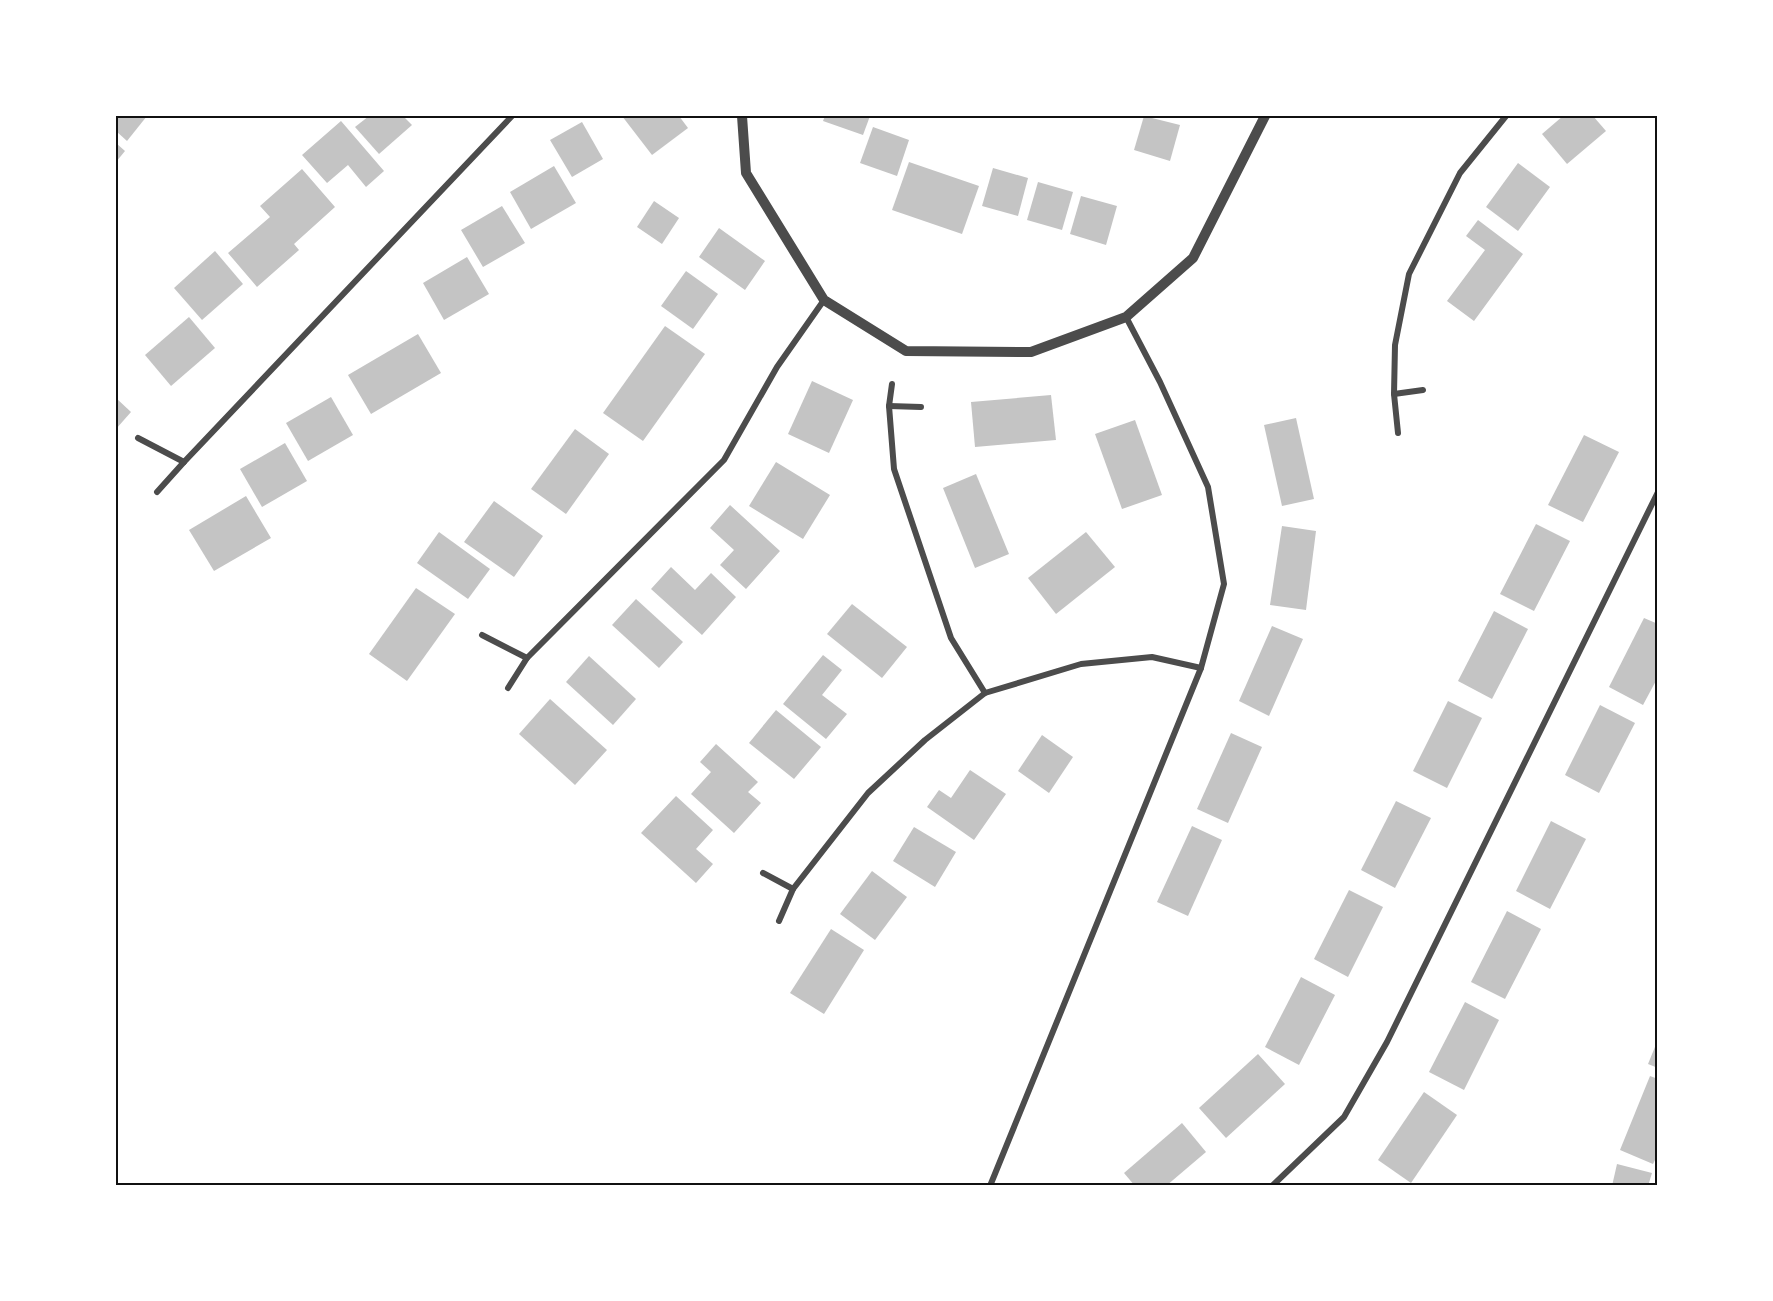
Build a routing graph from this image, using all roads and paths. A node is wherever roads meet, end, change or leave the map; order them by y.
1 (512, 116) edge
2 (742, 116) edge
3 (1265, 116) edge
4 (1506, 116) edge
5 (824, 300) junction
6 (1126, 316) junction
7 (892, 384) dead end
8 (1423, 390) dead end
9 (1394, 394) junction
10 (889, 406) junction
11 (921, 407) dead end
12 (1398, 433) dead end
13 (138, 438) dead end
14 (184, 462) junction
15 (157, 492) dead end
16 (1658, 492) edge
17 (482, 635) dead end
18 (528, 658) junction
19 (1201, 668) junction
20 (508, 688) dead end
21 (985, 693) junction
22 (763, 873) dead end
23 (793, 889) junction
24 (779, 921) dead end
25 (990, 1185) edge
26 (1272, 1185) edge

1 - 14 street
2 - 5 street
3 - 6 street
4 - 9 street
5 - 6 street
5 - 18 street
6 - 19 street
7 - 10 street
8 - 9 street
9 - 12 street
10 - 11 street
10 - 21 street
13 - 14 street
14 - 15 street
16 - 26 street
17 - 18 street
18 - 20 street
19 - 21 street
19 - 25 street
21 - 23 street
22 - 23 street
23 - 24 street

